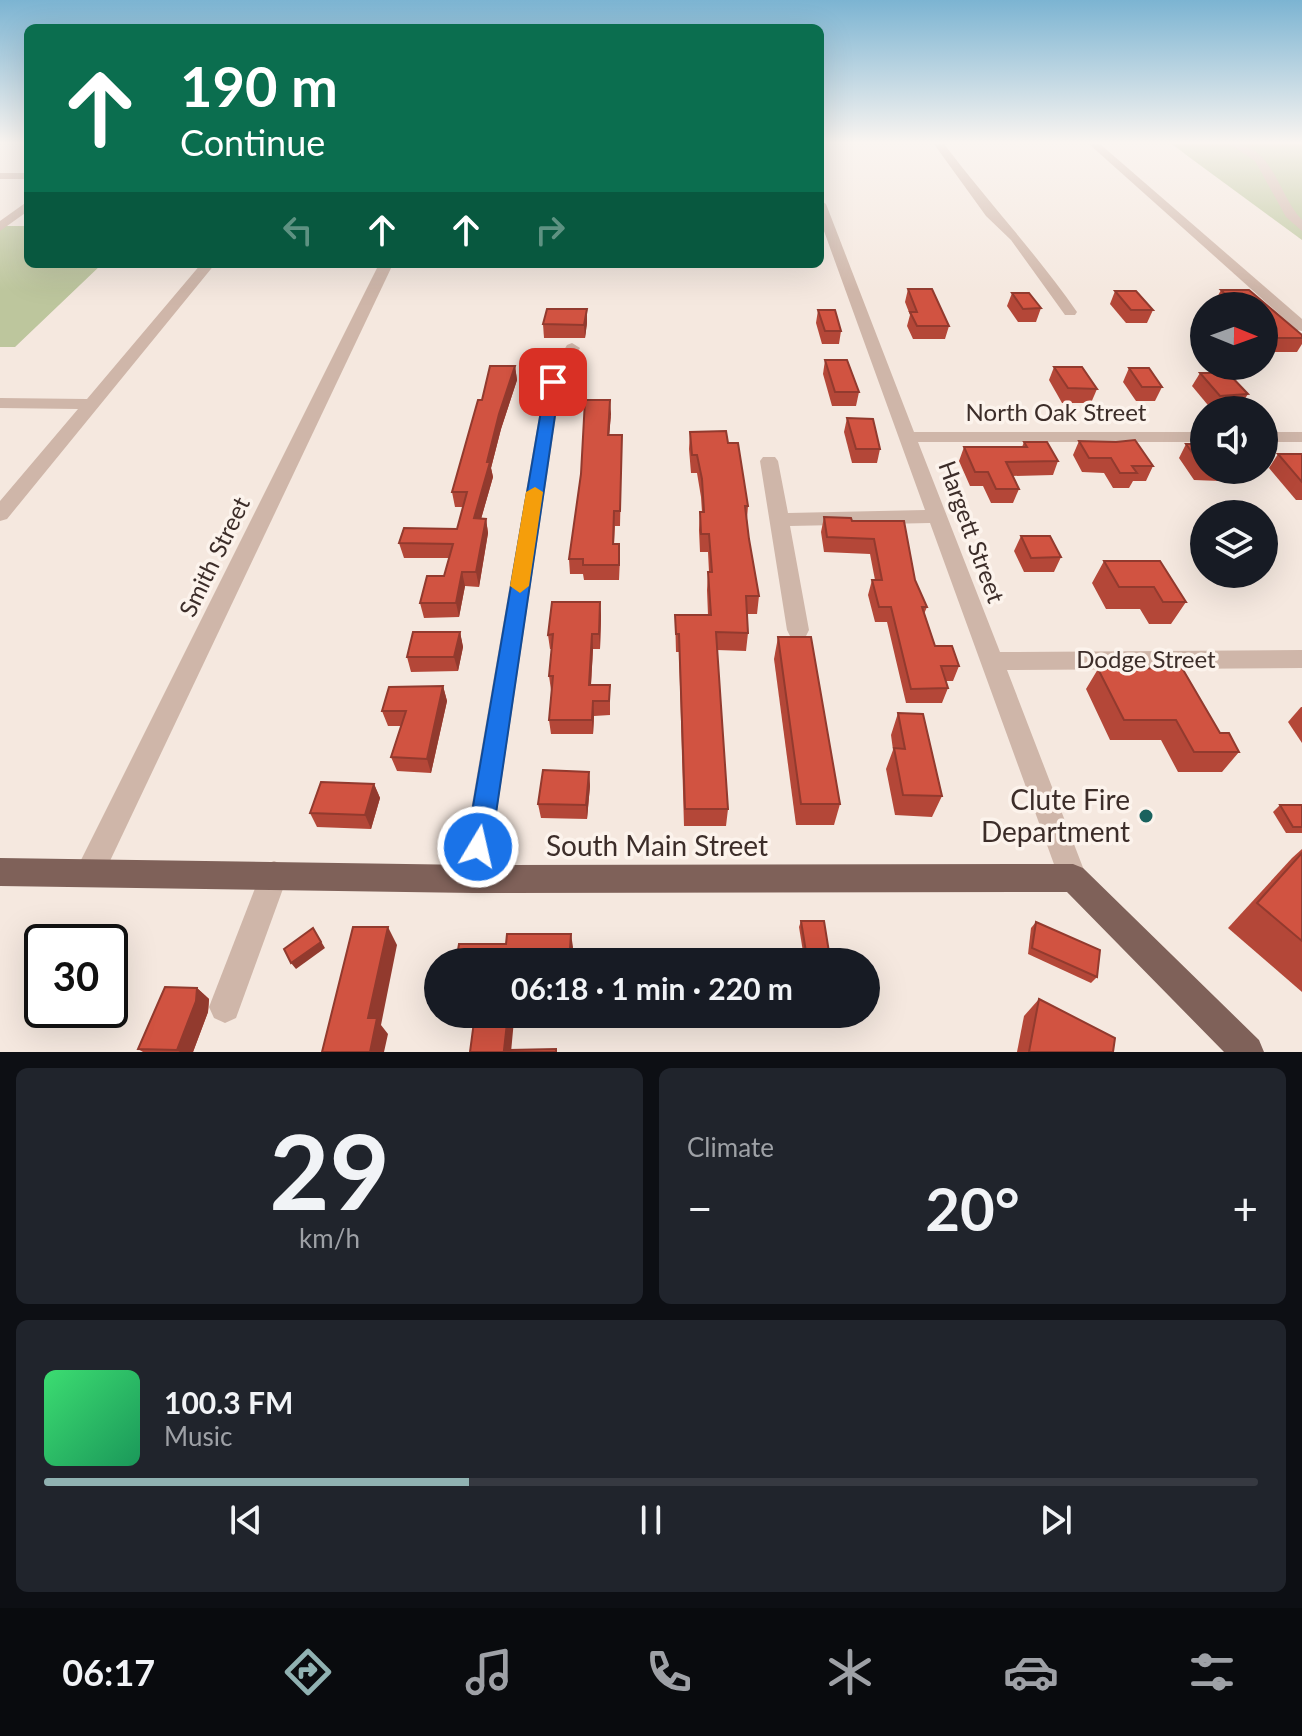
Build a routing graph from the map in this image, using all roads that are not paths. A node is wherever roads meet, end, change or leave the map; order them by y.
1 (975, 193) edge
2 (1150, 193) edge
3 (1280, 193) edge
4 (24, 208) edge
5 (824, 215) edge
6 (4, 223) edge
7 (1302, 227) edge
8 (205, 268) edge
9 (384, 268) edge
10 (1070, 312) dead end
11 (1302, 327) edge
12 (572, 348) dead end
13 (0, 403) edge
14 (91, 404) junction
15 (907, 437) junction
16 (1190, 437) edge
17 (1278, 437) edge
18 (1302, 437) edge
19 (769, 461) dead end
20 (0, 514) edge
21 (937, 516) junction
22 (779, 520) junction
23 (798, 630) dead end
24 (1302, 659) edge
25 (991, 661) junction
26 (0, 872) edge
27 (90, 872) junction
28 (274, 875) junction
29 (1073, 878) junction
30 (473, 879) junction
31 (225, 1007) dead end
32 (1247, 1052) edge

1 - 10 street
2 - 11 street
3 - 7 street
4 - 6 street
5 - 15 street, Hargett Street
8 - 14 street
9 - 27 street, Smith Street
12 - 30 street
13 - 14 street
14 - 20 street
15 - 16 street, North Oak Street
15 - 21 street, Hargett Street
17 - 18 street
19 - 22 street
21 - 22 street
21 - 25 street, Hargett Street
22 - 23 street
24 - 25 street, Dodge Street
25 - 29 street, Hargett Street
26 - 27 main road, South Main Street
27 - 28 main road, South Main Street
28 - 30 main road, South Main Street
28 - 31 street
29 - 30 main road, South Main Street
29 - 32 main road

